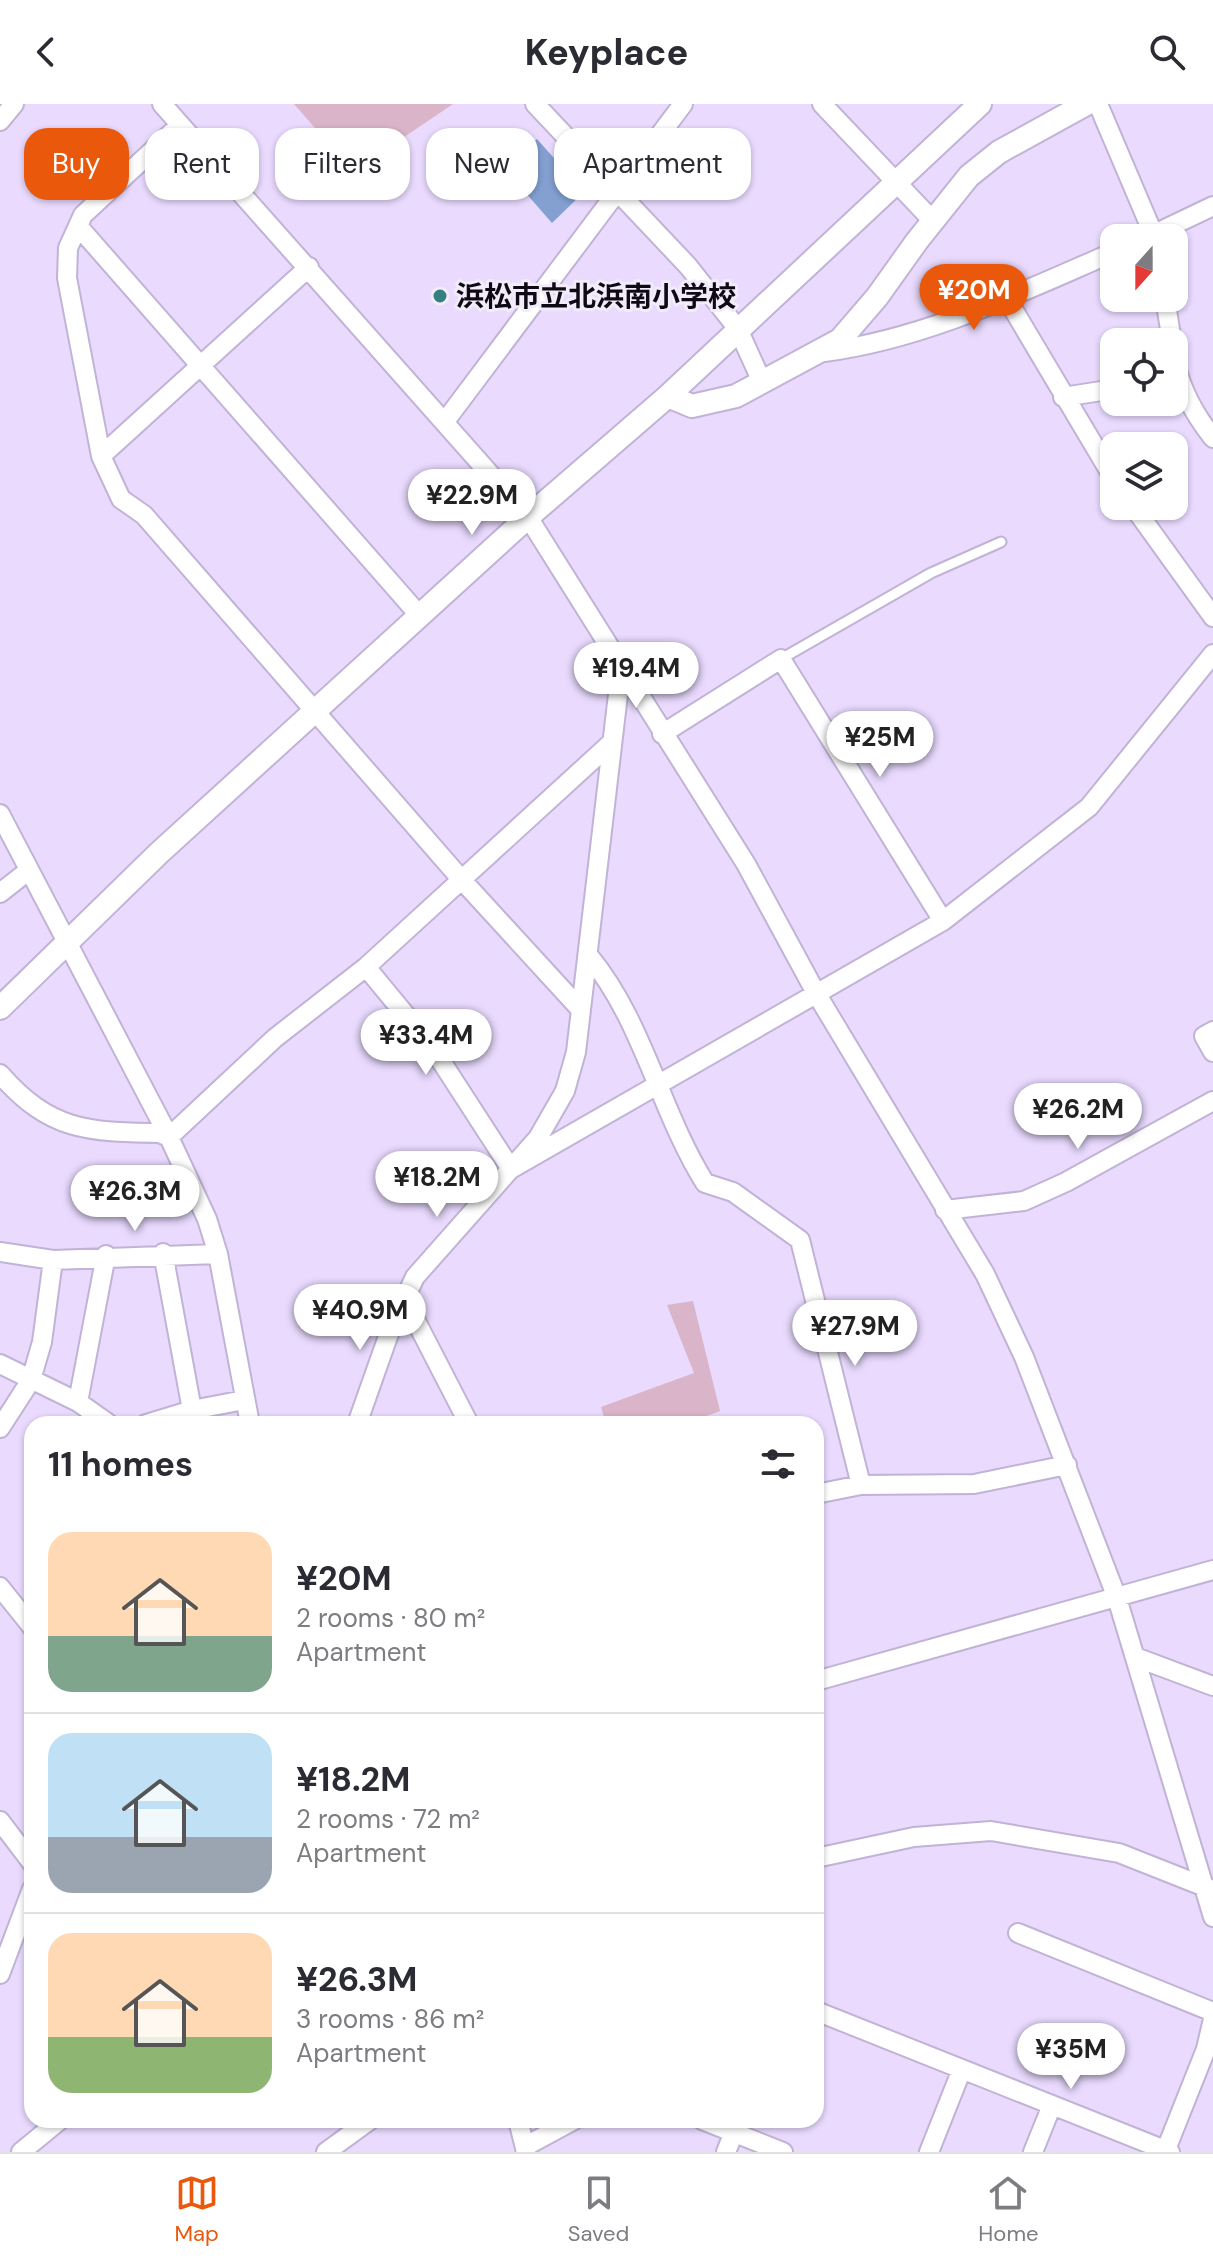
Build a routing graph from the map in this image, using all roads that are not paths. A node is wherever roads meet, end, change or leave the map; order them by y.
1 (14, 104) edge
2 (162, 104) edge
3 (535, 104) edge
4 (683, 104) edge
5 (822, 104) edge
6 (980, 104) edge
7 (1086, 104) edge
8 (1098, 104) edge
9 (0, 121) edge
10 (180, 125) junction
11 (557, 128) edge
12 (664, 128) edge
13 (897, 181) junction
14 (608, 200) edge
15 (624, 200) edge
16 (1213, 206) edge
17 (932, 220) junction
18 (1147, 224) edge
19 (1178, 224) edge
20 (78, 226) junction
21 (1100, 258) edge
22 (309, 267) junction
23 (1007, 299) junction
24 (738, 329) junction
25 (817, 353) junction
26 (199, 366) junction
27 (762, 382) junction
28 (1100, 391) edge
29 (668, 396) junction
30 (1063, 397) junction
31 (1188, 400) edge
32 (446, 420) junction
33 (1213, 438) edge
34 (101, 456) junction
35 (1100, 456) edge
36 (528, 517) junction
37 (1143, 520) edge
38 (1001, 542) dead end
39 (420, 616) junction
40 (1213, 617) edge
41 (1213, 654) edge
42 (781, 659) junction
43 (621, 669) junction
44 (315, 711) junction
45 (662, 734) junction
46 (610, 744) junction
47 (0, 814) edge
48 (28, 871) junction
49 (461, 879) junction
50 (0, 893) edge
51 (943, 921) junction
52 (66, 942) junction
53 (589, 956) junction
54 (366, 967) junction
55 (816, 993) junction
56 (0, 1008) edge
57 (581, 1010) junction
58 (1213, 1031) edge
59 (1213, 1052) edge
60 (0, 1074) edge
61 (656, 1086) junction
62 (1213, 1101) edge
63 (169, 1137) junction
64 (511, 1169) junction
65 (945, 1210) junction
66 (0, 1252) edge
67 (163, 1253) junction
68 (218, 1254) junction
69 (106, 1255) junction
70 (53, 1260) junction
71 (404, 1298) junction
72 (0, 1364) edge
73 (31, 1380) junction
74 (244, 1400) junction
75 (78, 1402) junction
76 (192, 1410) junction
77 (98, 1416) edge
78 (172, 1416) edge
79 (248, 1416) edge
80 (360, 1416) edge
81 (465, 1416) edge
82 (0, 1428) edge
83 (1067, 1465) junction
84 (861, 1485) junction
85 (824, 1492) edge
86 (1213, 1570) edge
87 (0, 1587) edge
88 (1117, 1598) junction
89 (24, 1617) edge
90 (1138, 1658) junction
91 (824, 1679) edge
92 (1213, 1686) edge
93 (0, 1821) edge
94 (24, 1852) edge
95 (824, 1856) edge
96 (1209, 1889) edge
97 (24, 1910) edge
98 (1213, 1917) edge
99 (1018, 1933) dead end
100 (0, 1974) edge
101 (1213, 2012) edge
102 (824, 2014) edge
103 (1213, 2019) edge
104 (962, 2069) junction
105 (1052, 2105) junction
106 (50, 2128) edge
107 (359, 2128) edge
108 (520, 2128) edge
109 (561, 2128) edge
110 (736, 2128) edge
111 (741, 2128) edge
112 (526, 2149) edge
113 (1167, 2151) edge
114 (21, 2152) edge
115 (326, 2152) edge
116 (726, 2152) edge
117 (783, 2152) edge
118 (929, 2152) edge
119 (1033, 2152) edge

1 - 9 street
2 - 10 street
3 - 11 street
4 - 12 street
5 - 13 street
6 - 13 street
7 - 17 street
8 - 18 street
10 - 20 street
10 - 22 street
13 - 17 street
13 - 24 street
14 - 32 street
15 - 24 street
16 - 19 street
17 - 25 street
20 - 26 street
20 - 34 street
21 - 23 street
22 - 26 street
22 - 32 street
23 - 25 street
23 - 30 street
24 - 27 street
24 - 29 street
25 - 27 street
26 - 34 street
26 - 39 street
27 - 29 street
28 - 30 street
29 - 36 street
30 - 35 street
31 - 33 street
32 - 36 street
34 - 44 street
36 - 39 street
36 - 43 street
37 - 40 street
38 - 42 lane
39 - 44 street
41 - 51 street
42 - 45 street
42 - 51 street
43 - 45 street
43 - 46 street
44 - 49 street
44 - 52 street
45 - 55 street
46 - 49 street
46 - 53 street
47 - 48 street
48 - 50 street
48 - 52 street
49 - 54 street
49 - 57 street
51 - 55 street
52 - 56 street
52 - 63 street
53 - 57 street
53 - 61 street
54 - 63 street
54 - 64 street
55 - 61 street
55 - 65 street
57 - 64 street
58 - 59 street
60 - 63 street
61 - 64 street
61 - 84 street
62 - 65 street
63 - 68 street
64 - 71 street
65 - 83 street
66 - 70 street
67 - 68 street
67 - 69 street
67 - 76 street
68 - 74 street
69 - 70 street
69 - 75 street
70 - 73 street
71 - 80 street
71 - 81 street
72 - 73 street
73 - 75 street
73 - 82 street
74 - 76 street
74 - 79 street
75 - 77 street
76 - 78 street
83 - 84 street
83 - 88 street
84 - 85 street
86 - 88 street
87 - 89 street
88 - 90 street
88 - 91 street
90 - 92 street
90 - 96 street
93 - 94 street
95 - 96 street
96 - 98 street
97 - 100 street
99 - 101 street
102 - 104 street
103 - 113 street
104 - 105 street
104 - 118 street
105 - 113 street
105 - 119 street
106 - 114 street
107 - 115 street
108 - 112 street
109 - 112 street
110 - 116 street
111 - 117 street

